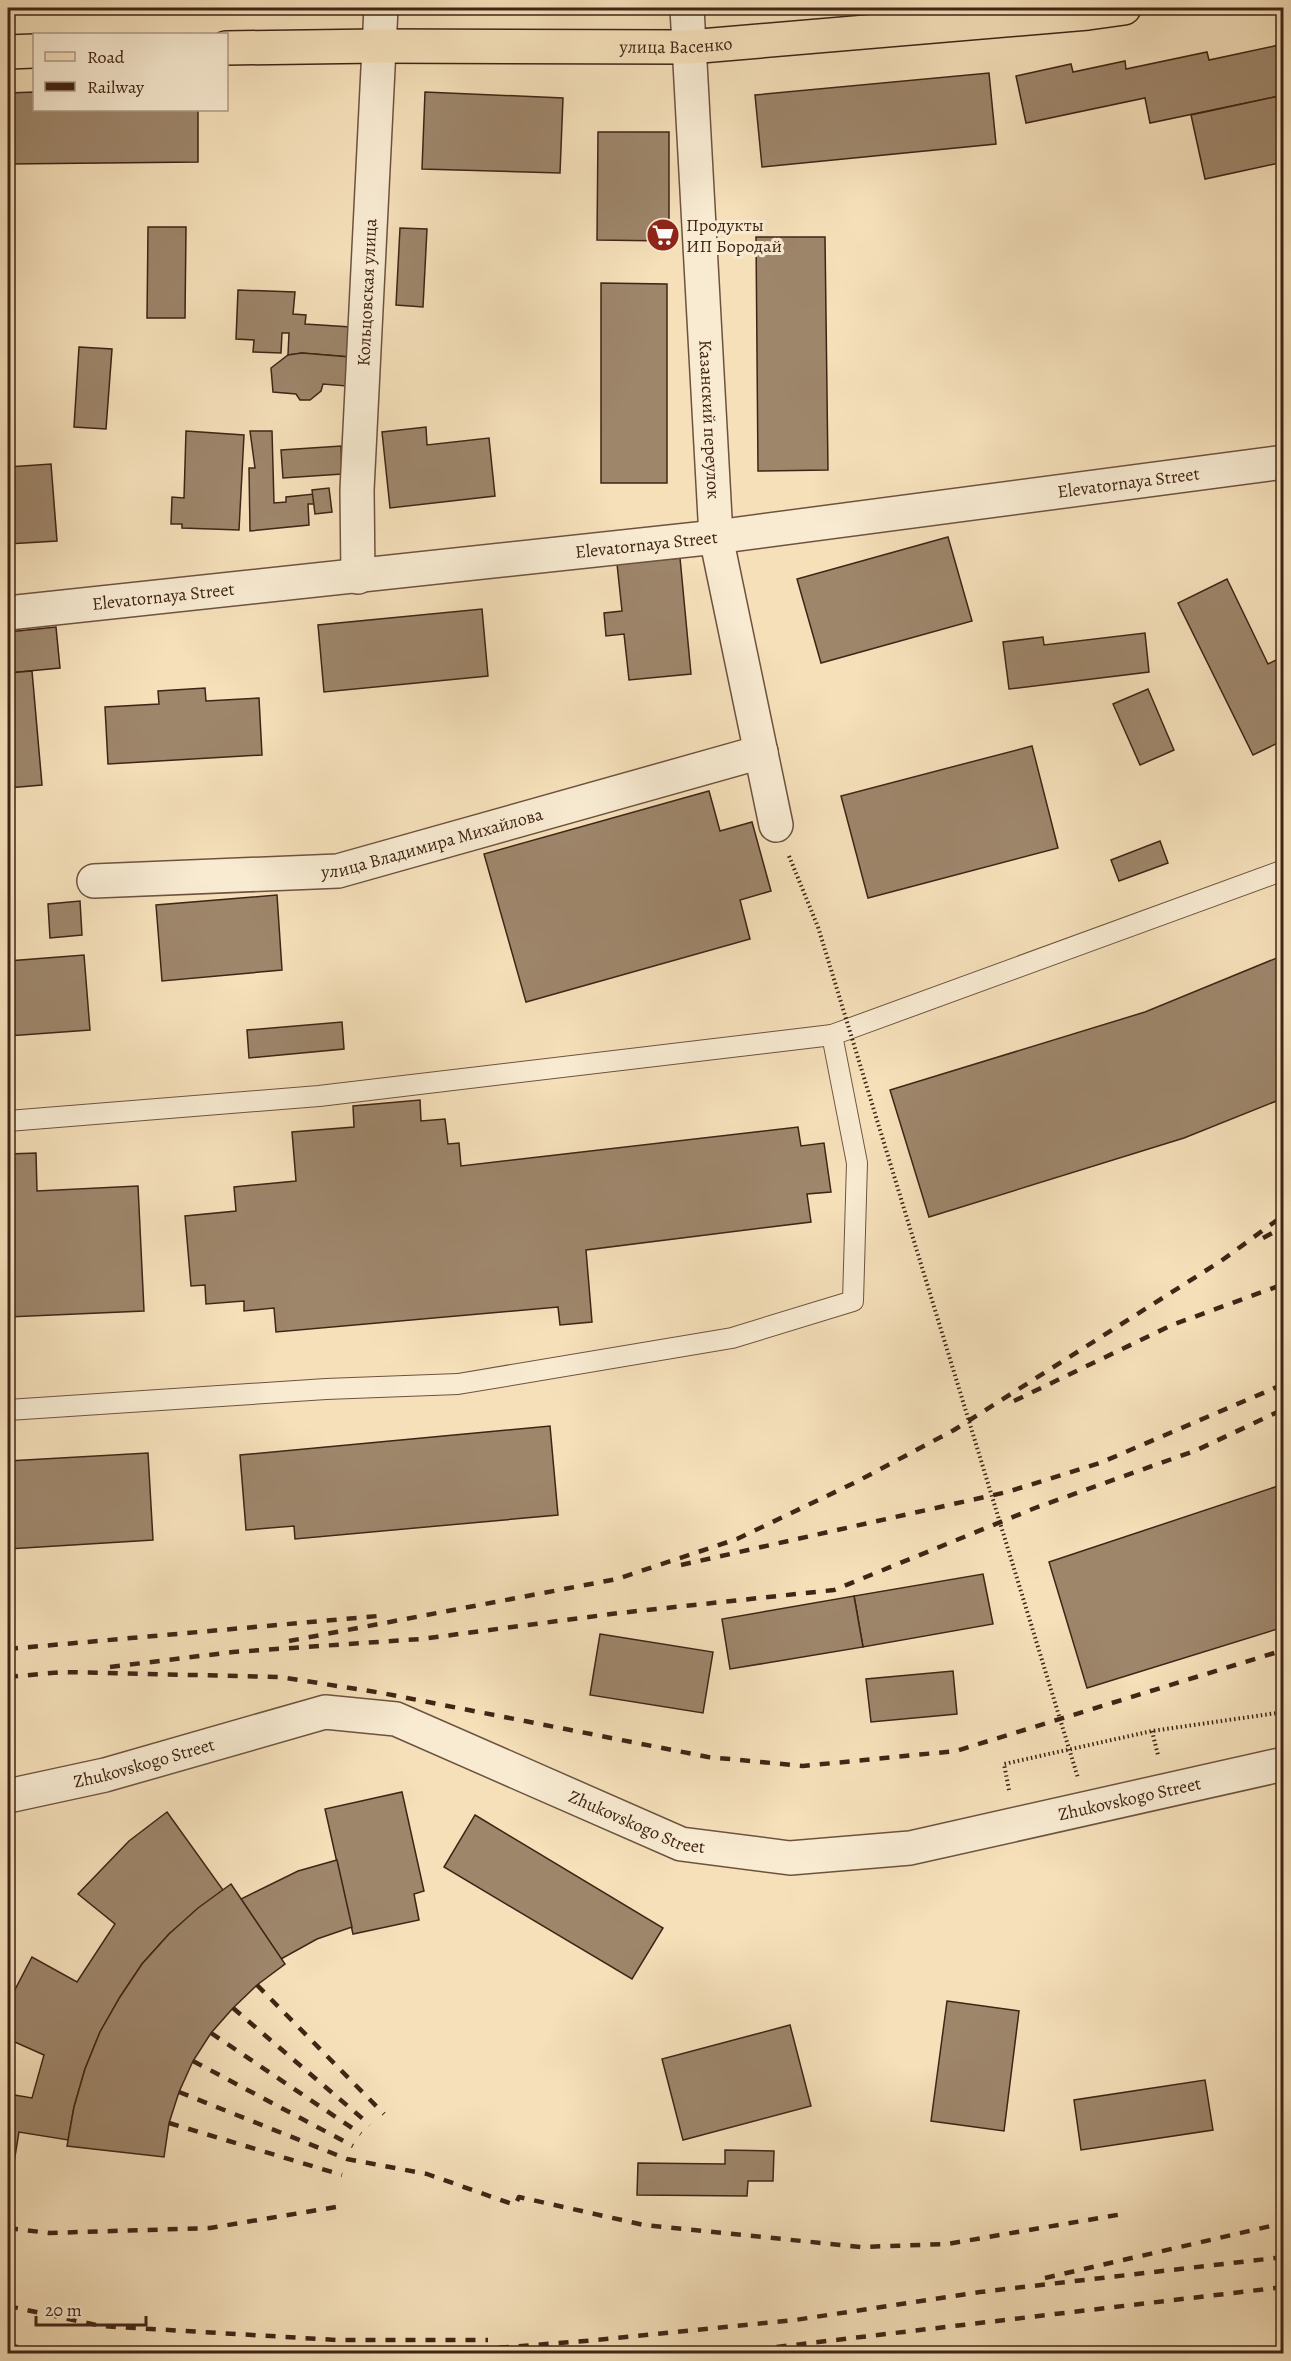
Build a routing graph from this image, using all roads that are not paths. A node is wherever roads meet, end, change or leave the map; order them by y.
1 (381, 8) edge
2 (687, 8) edge
3 (1124, 8) edge
4 (1088, 10) edge
5 (377, 46) junction
6 (689, 47) junction
7 (228, 48) edge
8 (33, 51) edge
9 (8, 52) edge
10 (1284, 462) edge
11 (716, 537) junction
12 (358, 577) junction
13 (8, 613) edge
14 (761, 752) junction
15 (776, 825) road end
16 (1284, 870) edge
17 (94, 881) dead end
18 (832, 1035) junction
19 (8, 1120) edge
20 (8, 1410) edge
21 (1284, 1764) edge
22 (8, 1796) edge

1 - 5 street, Кольцовская улица
2 - 6 street, Казанский переулок
3 - 4 main road, улица Васенко
4 - 6 main road, улица Васенко
5 - 6 main road, улица Васенко
5 - 7 main road, улица Васенко
5 - 12 street, Кольцовская улица
6 - 11 street, Казанский переулок
8 - 9 main road
10 - 11 street, Elevatornaya Street
11 - 12 street, Elevatornaya Street
11 - 14 street, Казанский переулок
12 - 13 street, Elevatornaya Street
14 - 15 street, Казанский переулок
14 - 17 street, улица Владимира Михайлова
16 - 18 lane
18 - 19 lane
18 - 20 lane
21 - 22 street, Zhukovskogo Street

